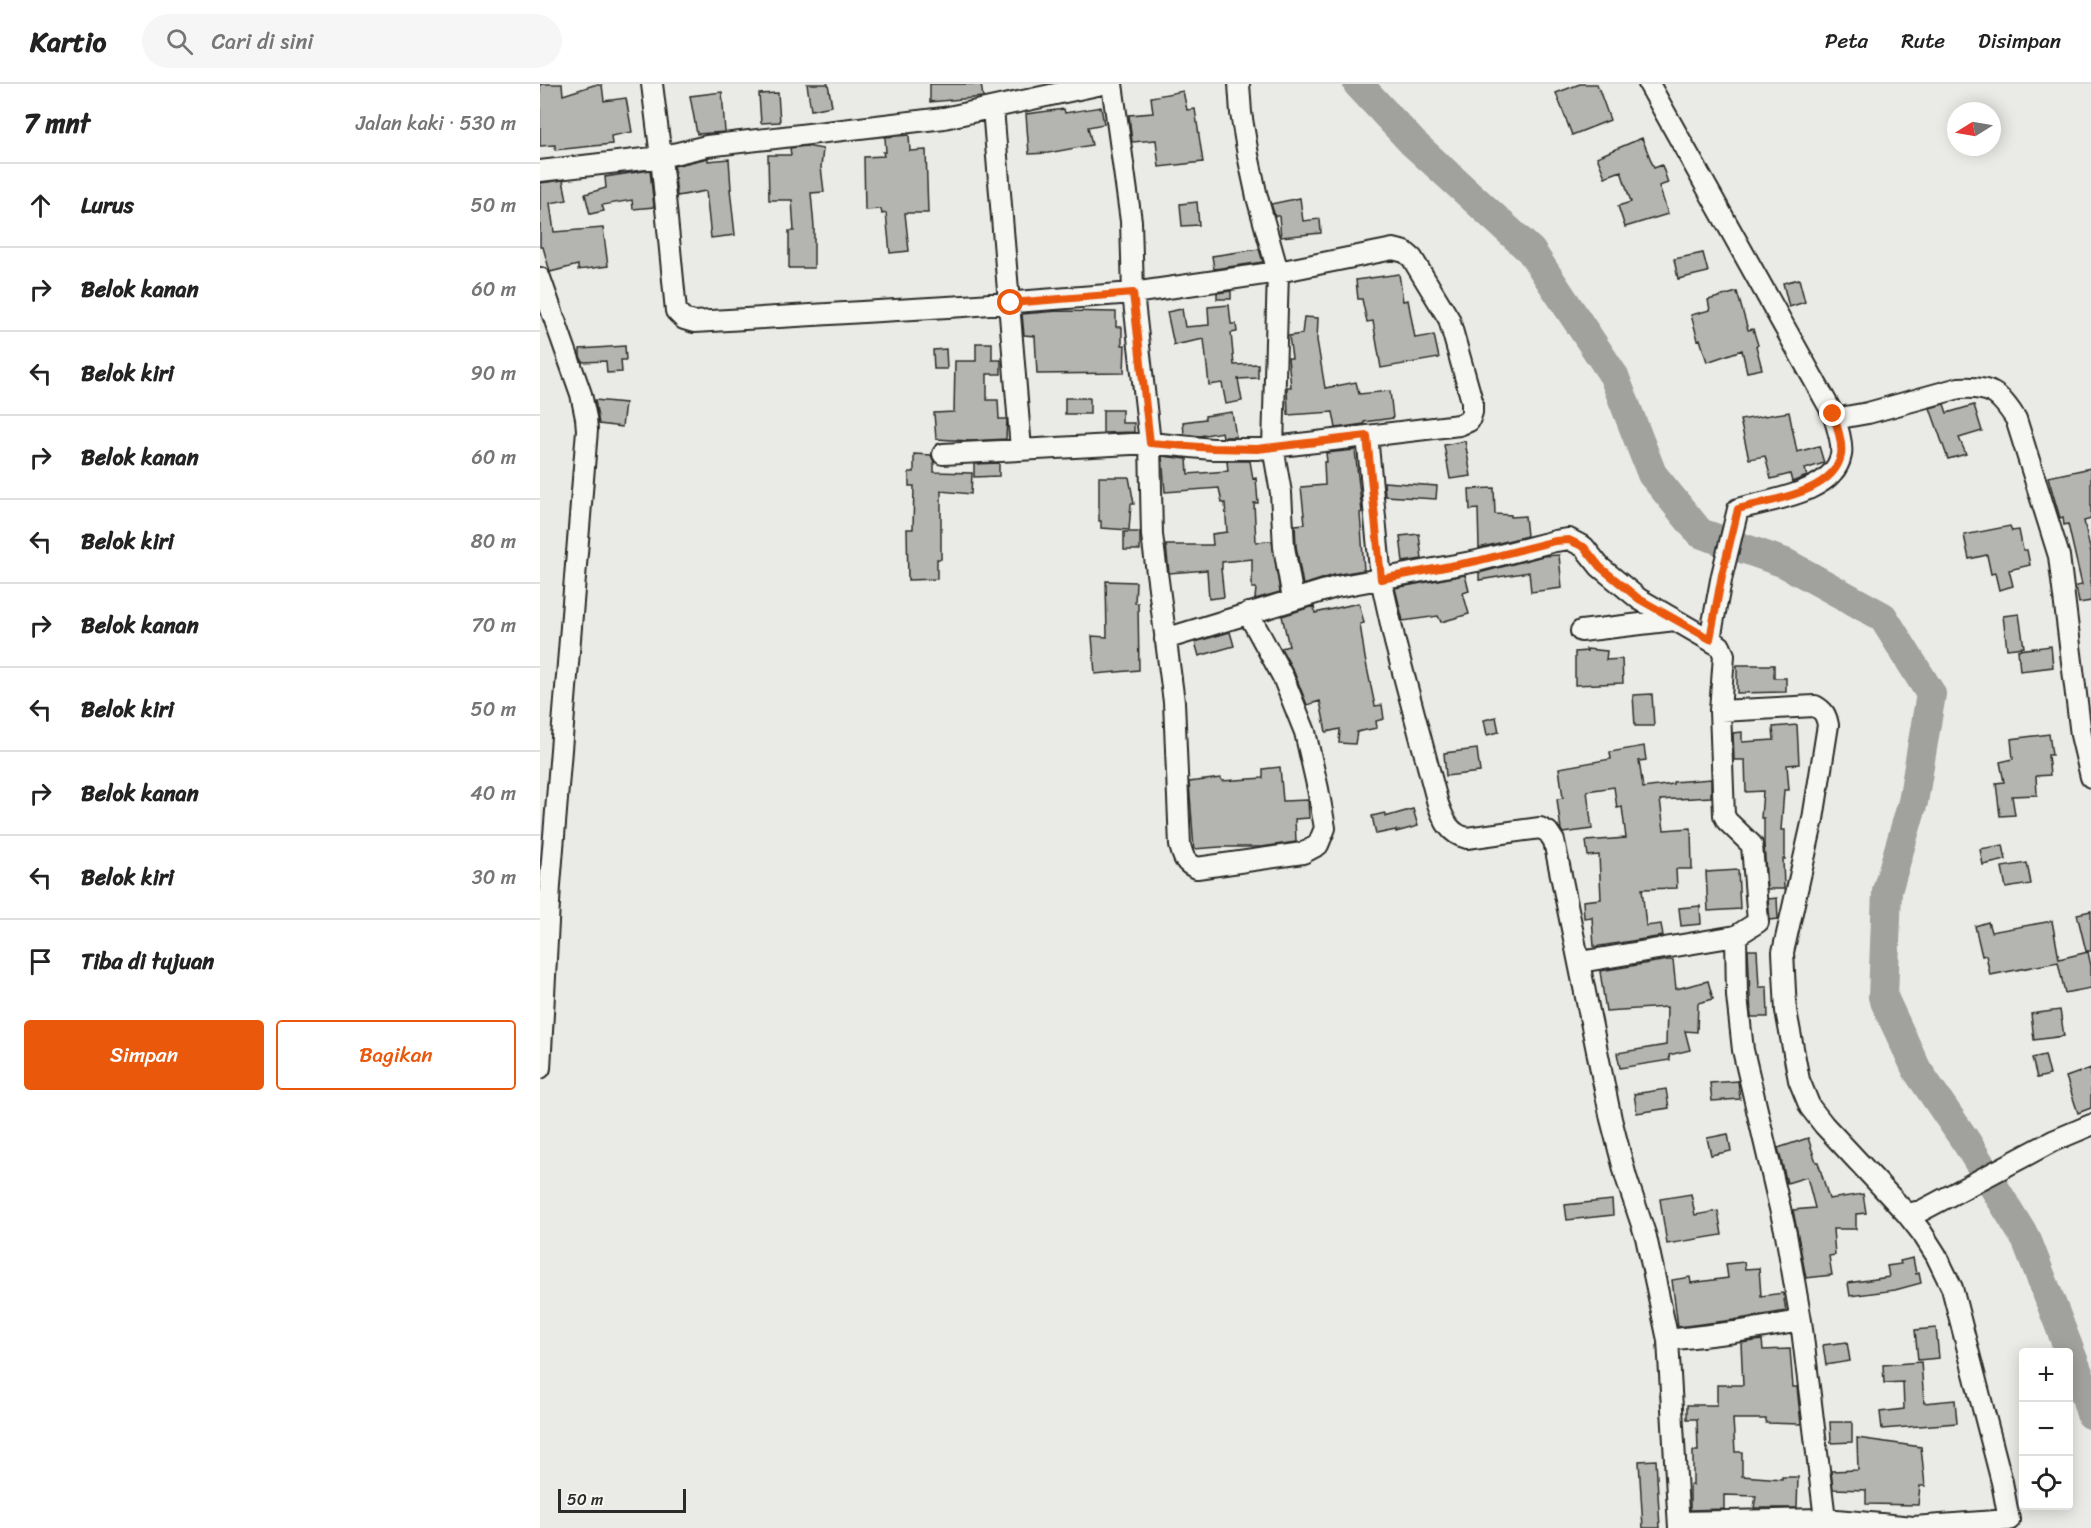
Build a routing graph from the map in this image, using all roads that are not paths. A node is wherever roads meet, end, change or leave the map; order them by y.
1 (652, 84) edge
2 (1103, 84) edge
3 (1239, 84) edge
4 (1649, 84) edge
5 (993, 108) junction
6 (661, 157) junction
7 (540, 171) edge
8 (1278, 272) junction
9 (540, 278) edge
10 (1133, 293) junction
11 (1011, 303) junction
12 (1833, 414) junction
13 (1367, 436) junction
14 (1150, 443) junction
15 (1273, 447) junction
16 (1021, 449) junction
17 (943, 454) dead end
18 (1381, 579) junction
19 (1293, 599) junction
20 (1248, 614) junction
21 (1675, 620) junction
22 (1581, 631) dead end
23 (1165, 639) junction
24 (1710, 639) junction
25 (1720, 711) junction
26 (2091, 777) edge
27 (1736, 936) junction
28 (1580, 962) junction
29 (540, 1068) edge
30 (2091, 1125) edge
31 (1914, 1213) junction
32 (1801, 1321) junction
33 (1668, 1340) junction
34 (1833, 1523) edge
35 (2009, 1524) edge
36 (1679, 1525) edge
37 (1915, 1527) edge

1 - 6 street
2 - 5 street
2 - 10 street
3 - 8 street
4 - 12 street
5 - 6 street
5 - 11 street
6 - 7 street
6 - 11 street
8 - 10 street
8 - 13 street
8 - 15 street
9 - 29 street
10 - 11 street
10 - 14 street
11 - 16 street
12 - 24 street
12 - 26 street
13 - 15 street
13 - 18 street
14 - 15 street
14 - 16 street
14 - 23 street
15 - 19 street
16 - 17 street
18 - 19 street
18 - 21 street
18 - 28 street
19 - 20 street
20 - 23 street
20 - 23 street
21 - 22 street
21 - 24 street
24 - 25 street
25 - 27 street
25 - 31 street
27 - 28 street
27 - 32 street
28 - 33 street
30 - 31 street
31 - 35 street
32 - 33 street
32 - 34 street
33 - 36 street
34 - 36 street
34 - 37 street
35 - 37 street

